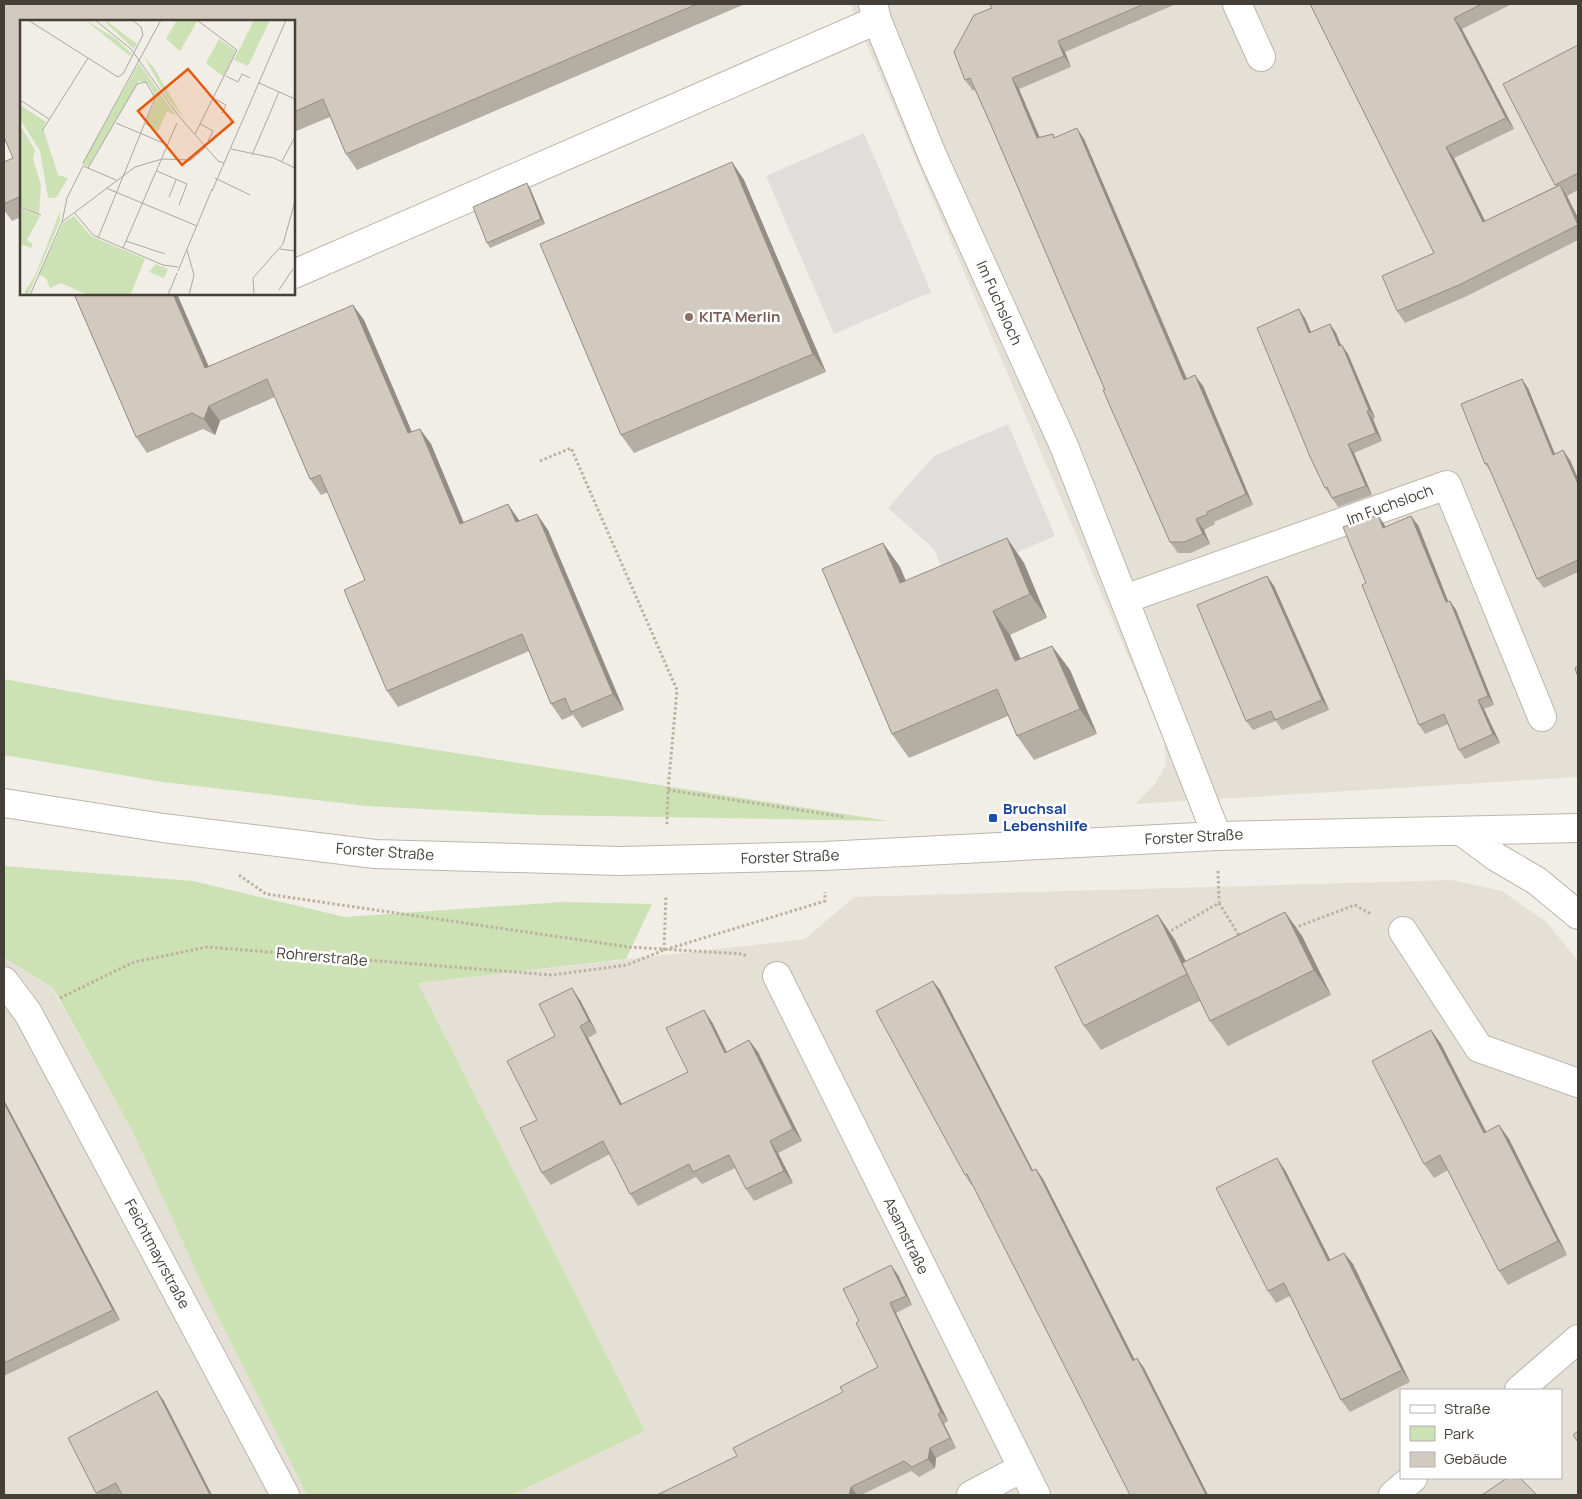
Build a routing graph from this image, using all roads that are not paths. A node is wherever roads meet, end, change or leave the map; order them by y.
1 (1237, 4) edge
2 (875, 8) edge
3 (1261, 57) dead end
4 (295, 274) edge
5 (1125, 600) junction
6 (1542, 717) dead end
7 (4, 803) edge
8 (1578, 828) edge
9 (1461, 831) junction
10 (1217, 836) junction
11 (1578, 915) edge
12 (1403, 931) road end
13 (777, 976) road end
14 (4, 981) edge
15 (1578, 1083) edge
16 (1578, 1339) edge
17 (1520, 1389) edge
18 (1022, 1468) junction
19 (1411, 1479) edge
20 (285, 1495) edge
21 (971, 1495) edge
22 (1036, 1495) edge
23 (1393, 1495) edge

1 - 3 street
2 - 4 street
2 - 5 street, Im Fuchsloch
5 - 6 street, Im Fuchsloch
5 - 10 street, Im Fuchsloch
7 - 10 street, Forster Straße, bridge
8 - 9 street, Forster Straße
9 - 10 street, Forster Straße
9 - 11 street
12 - 15 street
13 - 18 street, Asamstraße
14 - 20 street, Feichtmayrstraße
16 - 17 street
18 - 21 street
18 - 22 street, Asamstraße
19 - 23 street

